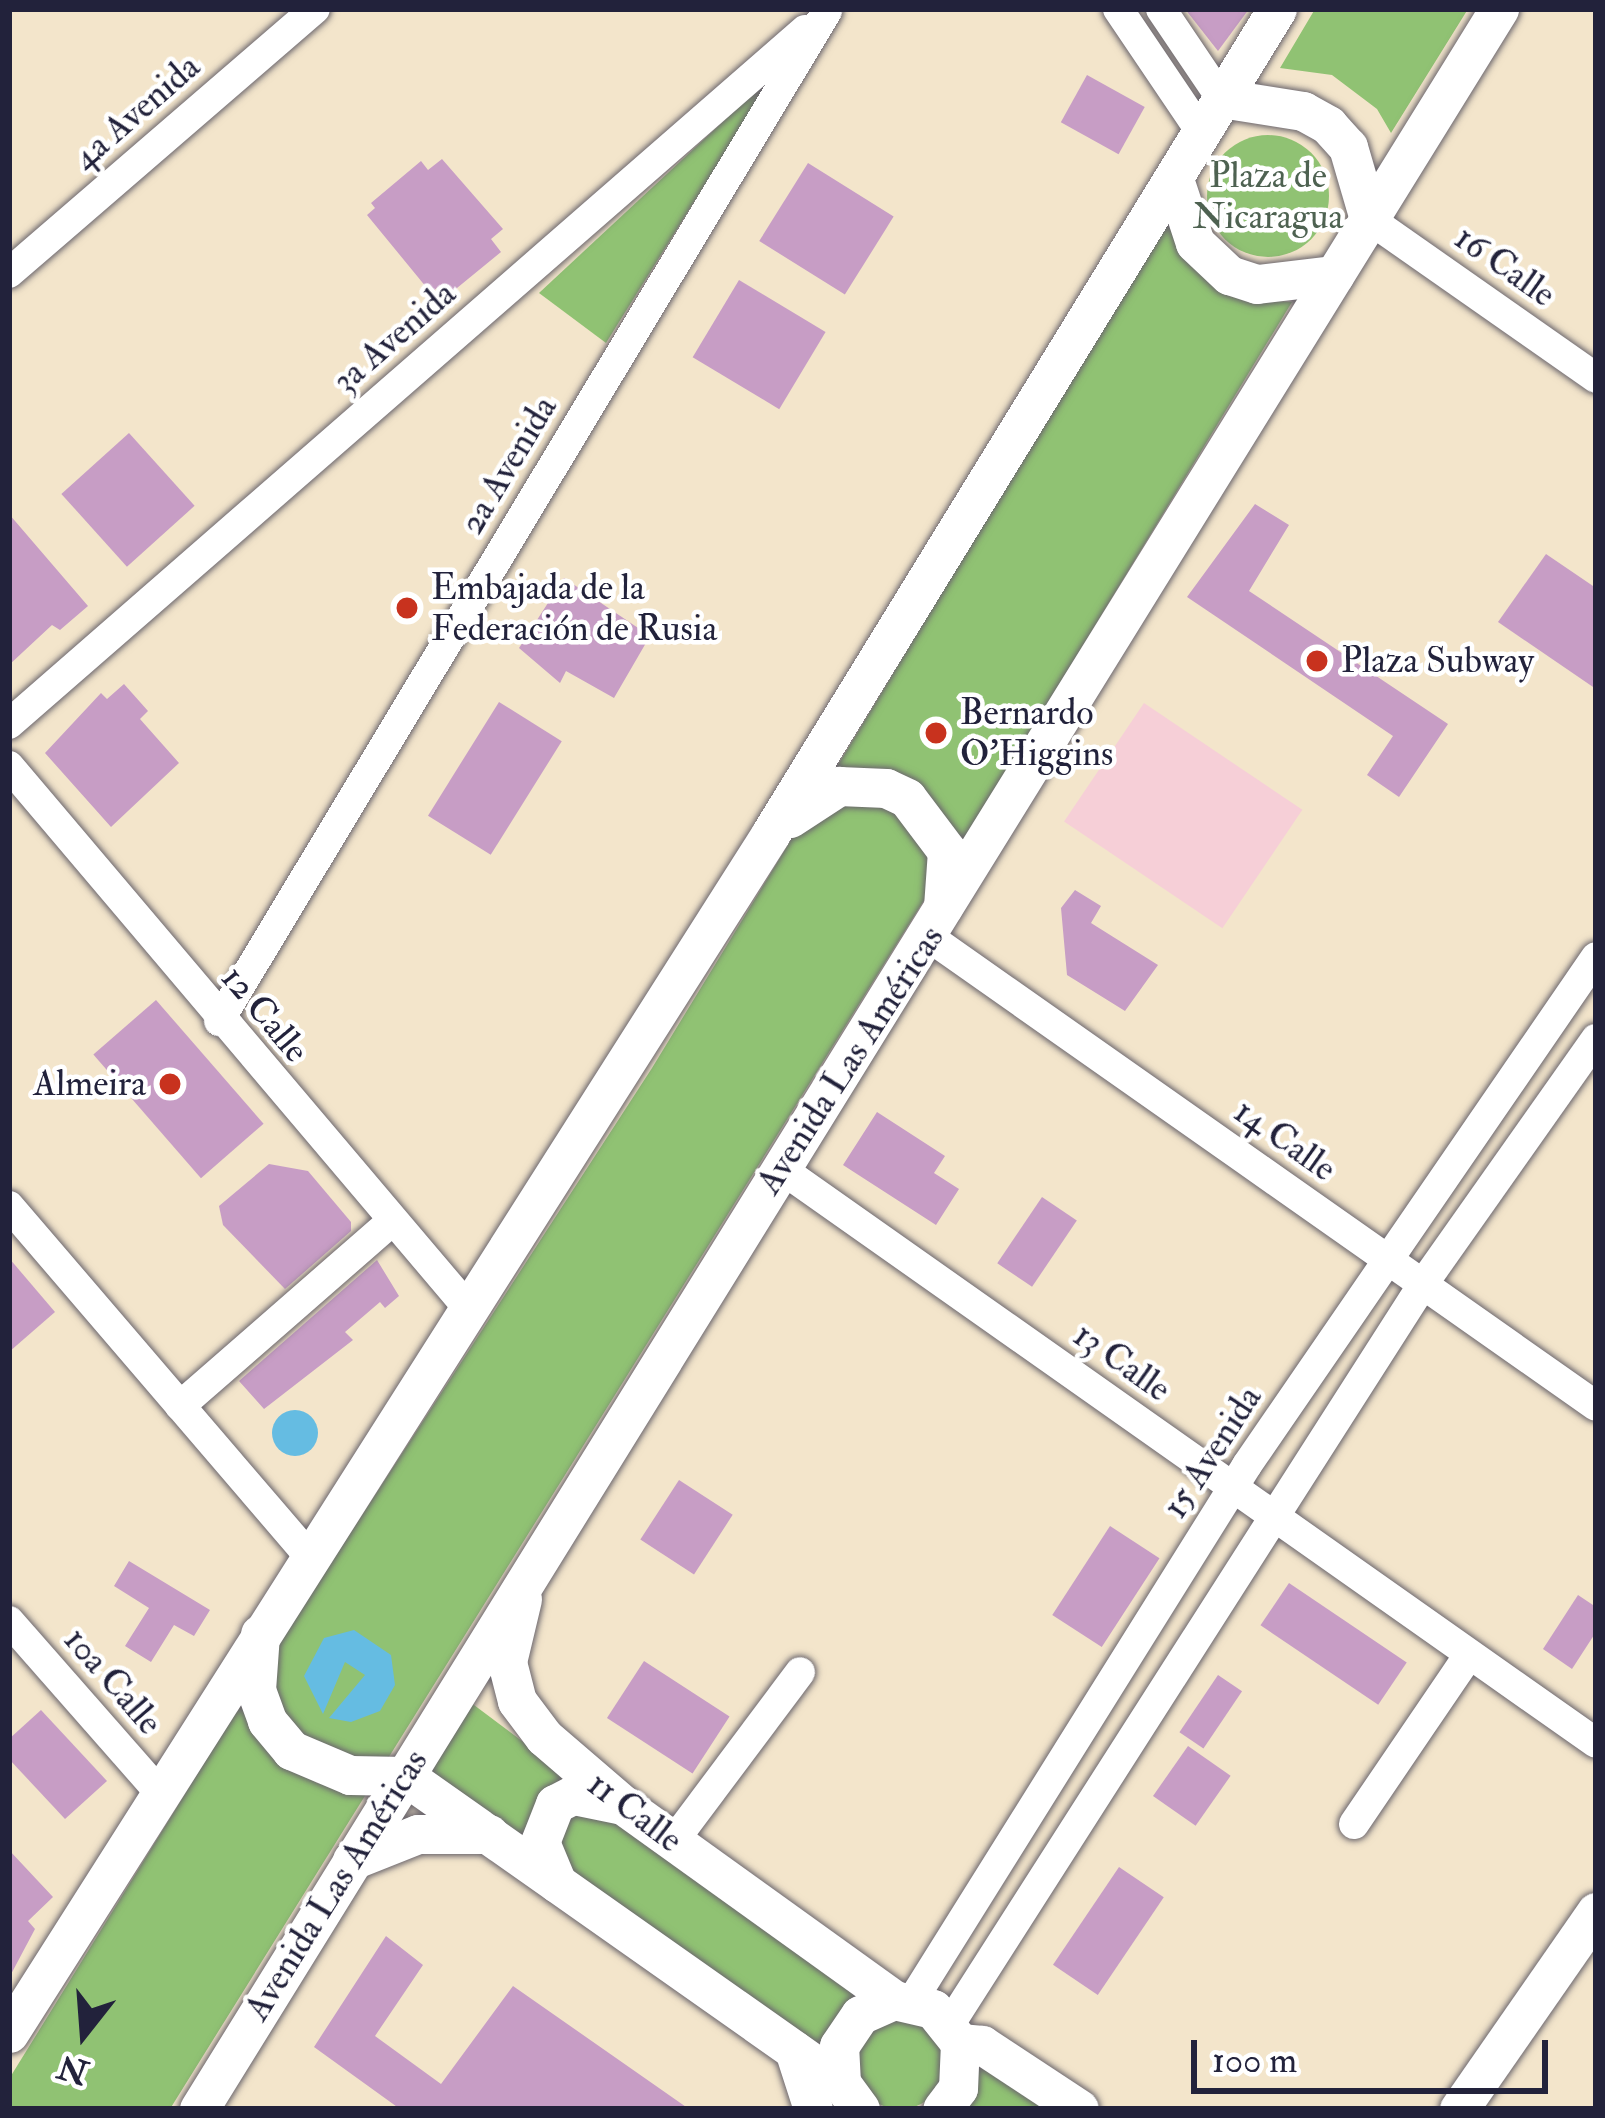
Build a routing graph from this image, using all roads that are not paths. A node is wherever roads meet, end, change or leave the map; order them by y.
1 (315, 9) edge
2 (1118, 9) edge
3 (1161, 9) edge
4 (1277, 9) edge
5 (1499, 9) edge
6 (828, 10) edge
7 (1211, 115) junction
8 (1174, 179) junction
9 (1369, 219) junction
10 (9, 274) edge
11 (1334, 275) junction
12 (1596, 378) edge
13 (9, 724) edge
14 (9, 766) edge
15 (771, 833) junction
16 (934, 928) junction
17 (1596, 957) edge
18 (219, 1021) junction
19 (1596, 1039) edge
20 (780, 1168) junction
21 (9, 1206) edge
22 (392, 1221) junction
23 (1386, 1260) junction
24 (1423, 1285) junction
25 (468, 1308) junction
26 (181, 1406) junction
27 (1596, 1406) edge
28 (1233, 1488) junction
29 (1275, 1518) junction
30 (538, 1550) junction
31 (308, 1556) junction
32 (9, 1621) edge
33 (261, 1627) junction
34 (1469, 1654) junction
35 (800, 1672) dead end
36 (1596, 1743) edge
37 (405, 1776) junction
38 (159, 1792) junction
39 (623, 1805) junction
40 (1354, 1824) dead end
41 (488, 1834) junction
42 (673, 1842) junction
43 (352, 1860) junction
44 (556, 1883) junction
45 (1596, 1912) edge
46 (903, 2001) junction
47 (9, 2033) edge
48 (955, 2034) junction
49 (842, 2102) edge
50 (199, 2109) edge
51 (942, 2109) edge
52 (1079, 2109) edge
53 (1459, 2109) edge

1 - 10 street, 4a Avenida
2 - 7 street
3 - 7 street
4 - 7 main road
5 - 9 main road, Avenida Las Américas
6 - 13 street, 3a Avenida
6 - 18 street, 2a Avenida
7 - 8 main road
7 - 9 main road
8 - 11 main road
8 - 15 main road
9 - 11 main road, Avenida Las Américas
9 - 12 street, 16 Calle
11 - 16 main road, Avenida Las Américas
14 - 18 street, 12 Calle
15 - 16 main road
15 - 25 main road
16 - 20 main road, Avenida Las Américas
16 - 23 street, 14 Calle
17 - 23 street, 15 Avenida
18 - 22 street, 12 Calle
19 - 24 street
20 - 28 street, 13 Calle
20 - 30 main road, Avenida Las Américas
21 - 26 street
22 - 25 street, 12 Calle
22 - 26 street
23 - 24 street, 14 Calle
23 - 28 street, 15 Avenida
24 - 27 street, 14 Calle
24 - 29 street
25 - 31 main road
26 - 31 street
28 - 29 street, 13 Calle
28 - 46 street, 15 Avenida
29 - 34 street, 13 Calle
29 - 48 street
30 - 37 main road, Avenida Las Américas
30 - 39 main road, 11 Calle
31 - 33 main road
32 - 38 street, 10a Calle
33 - 37 main road
33 - 38 main road
34 - 36 street, 13 Calle
34 - 40 street
35 - 42 street
37 - 41 main road
37 - 43 main road, Avenida Las Américas
38 - 47 main road
39 - 42 main road, 11 Calle
39 - 44 main road
41 - 43 main road
41 - 44 main road
42 - 46 main road, 11 Calle
43 - 50 main road, Avenida Las Américas
44 - 49 main road
45 - 53 main road
46 - 48 main road, 11 Calle
46 - 49 main road
48 - 51 main road
48 - 52 main road

